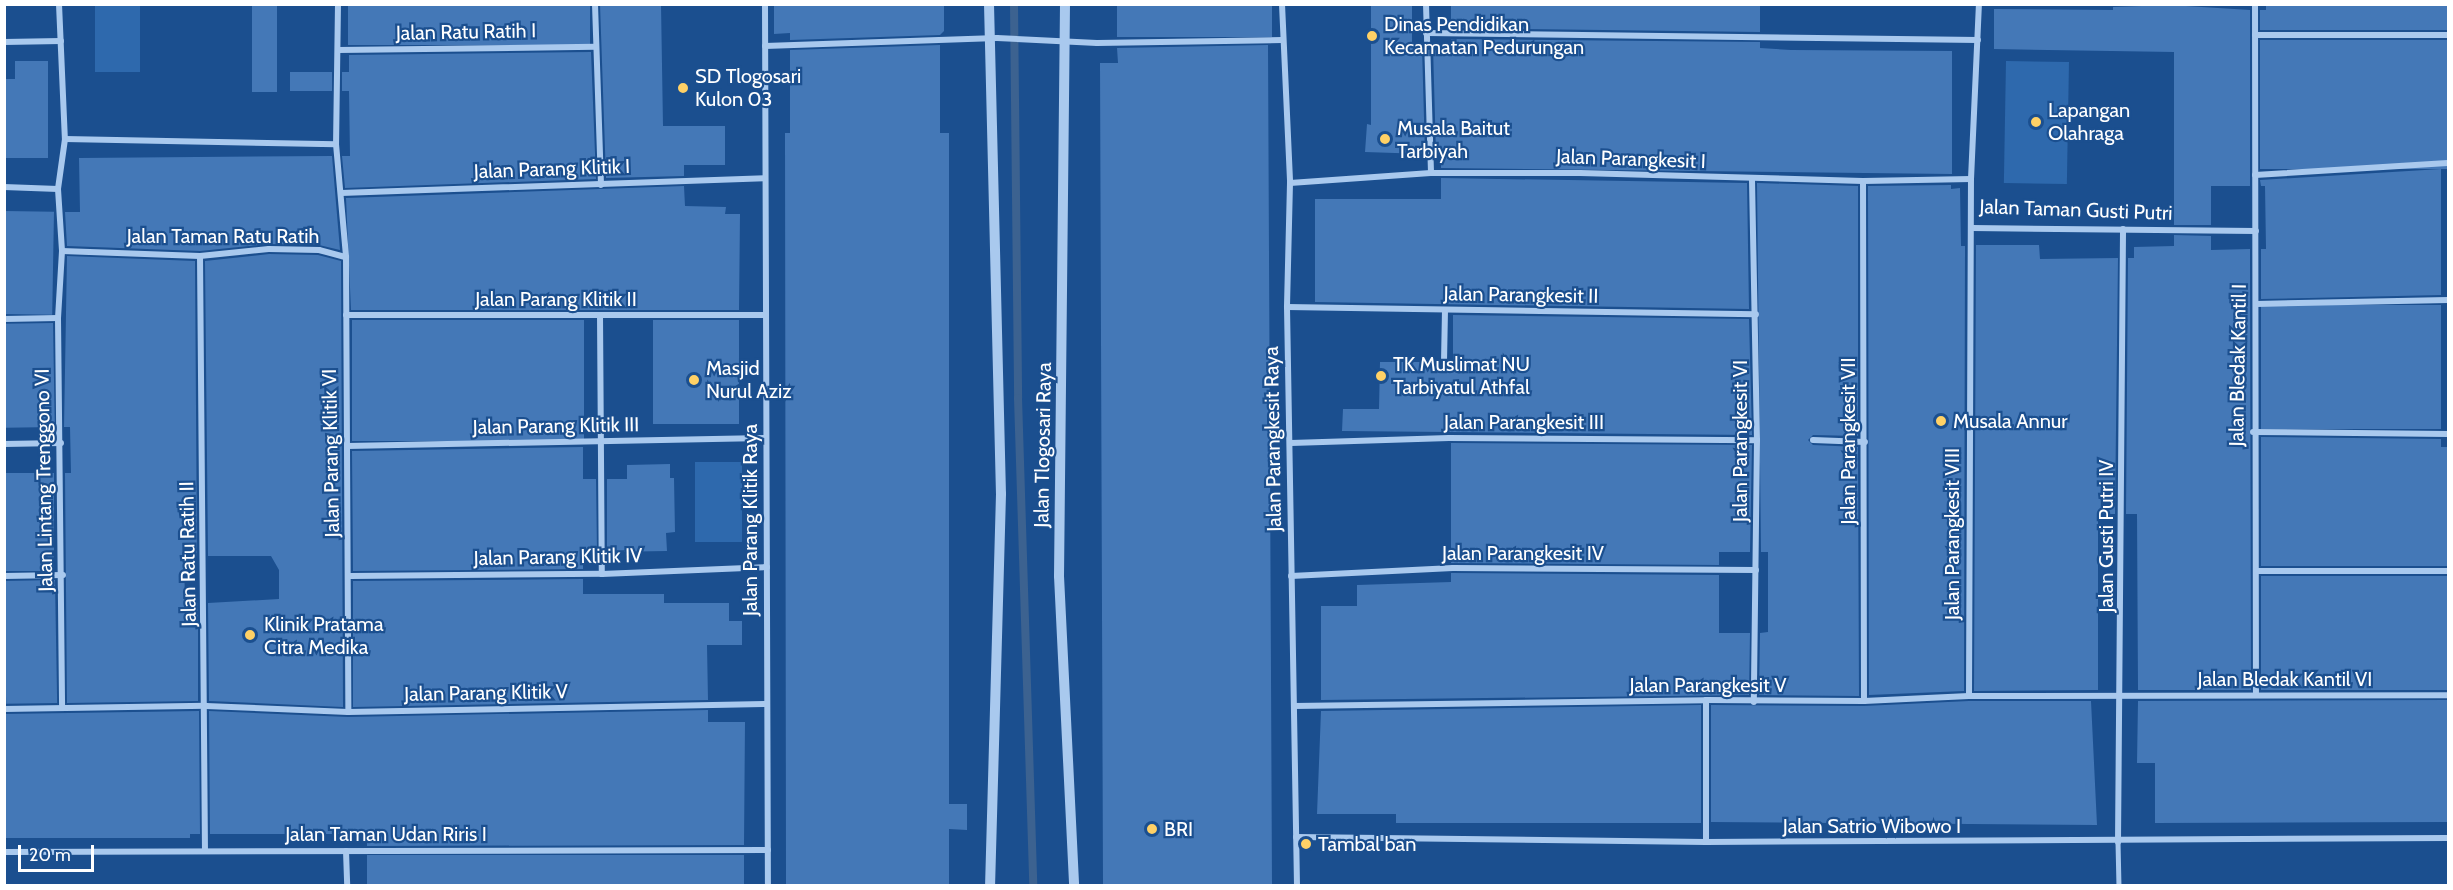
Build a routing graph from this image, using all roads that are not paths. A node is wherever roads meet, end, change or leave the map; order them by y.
1 (59, 4) edge
2 (338, 4) edge
3 (595, 4) edge
4 (765, 4) edge
5 (989, 4) edge
6 (1065, 4) edge
7 (1282, 4) edge
8 (1426, 4) edge
9 (1979, 4) edge
10 (2255, 4) edge
11 (1426, 33) junction
12 (2255, 35) junction
13 (2448, 35) edge
14 (993, 38) junction
15 (1061, 38) junction
16 (1282, 40) junction
17 (1978, 40) junction
18 (61, 41) junction
19 (4, 42) edge
20 (765, 46) junction
21 (594, 47) junction
22 (338, 50) junction
23 (65, 139) junction
24 (336, 144) junction
25 (2448, 164) edge
26 (1431, 173) junction
27 (2255, 175) junction
28 (765, 178) junction
29 (1971, 179) junction
30 (1752, 180) junction
31 (1863, 181) junction
32 (1290, 183) junction
33 (600, 185) junction
34 (4, 187) edge
35 (58, 189) junction
36 (341, 193) junction
37 (1972, 228) junction
38 (2122, 229) junction
39 (2256, 231) junction
40 (62, 251) junction
41 (200, 256) junction
42 (346, 258) junction
43 (2448, 300) edge
44 (2256, 303) junction
45 (1287, 307) junction
46 (1445, 310) junction
47 (1756, 314) junction
48 (346, 315) junction
49 (600, 315) junction
50 (766, 315) junction
51 (58, 318) junction
52 (4, 319) edge
53 (1444, 362) dead end
54 (2253, 432) junction
55 (2448, 434) edge
56 (766, 438) junction
57 (1757, 440) junction
58 (1813, 440) dead end
59 (602, 442) junction
60 (1865, 442) junction
61 (61, 443) junction
62 (1291, 443) junction
63 (4, 444) edge
64 (346, 446) junction
65 (767, 567) junction
66 (1756, 570) junction
67 (2256, 571) junction
68 (2448, 571) edge
69 (602, 574) junction
70 (63, 575) junction
71 (4, 576) edge
72 (350, 576) junction
73 (1291, 576) junction
74 (2256, 695) junction
75 (2448, 695) edge
76 (1969, 696) junction
77 (2122, 697) junction
78 (1706, 700) junction
79 (1864, 701) junction
80 (1754, 702) junction
81 (767, 704) junction
82 (206, 706) junction
83 (1294, 706) junction
84 (62, 708) junction
85 (4, 709) edge
86 (348, 712) junction
87 (1296, 837) junction
88 (2448, 838) edge
89 (1706, 842) junction
90 (2118, 842) junction
91 (768, 850) junction
92 (205, 851) junction
93 (346, 851) junction
94 (4, 852) edge
95 (347, 885) edge
96 (768, 885) edge
97 (990, 885) edge
98 (1074, 885) edge
99 (1297, 885) edge
100 (2119, 885) edge

1 - 18 street, Jalan Lintang Trenggono VI
2 - 22 street, Jalan Parang Klitik VI
3 - 21 street
4 - 20 street, Jalan Parang Klitik Raya
5 - 14 street, Jalan Tlogosari Raya
6 - 15 street, Jalan Tlogosari Raya
7 - 16 street, Jalan Parangkesit Raya
8 - 11 street
9 - 17 street, Jalan Taman Gusti Putri
10 - 12 street, Jalan Bledak Kantil I
11 - 17 street
11 - 26 street
12 - 13 street
12 - 27 street, Jalan Bledak Kantil I
14 - 15 street
14 - 20 street
14 - 97 street, Jalan Tlogosari Raya
15 - 16 street
15 - 98 street, Jalan Tlogosari Raya
16 - 32 street, Jalan Parangkesit Raya
17 - 29 street, Jalan Taman Gusti Putri
18 - 19 street
18 - 23 street, Jalan Lintang Trenggono VI
20 - 28 street, Jalan Parang Klitik Raya
21 - 22 street, Jalan Ratu Ratih I
21 - 33 street
22 - 24 street, Jalan Parang Klitik VI
23 - 24 street
23 - 35 street, Jalan Lintang Trenggono VI
24 - 36 street, Jalan Parang Klitik VI
25 - 27 street
26 - 30 street, Jalan Parangkesit I
26 - 32 street, Jalan Parangkesit I
27 - 39 street, Jalan Bledak Kantil I
28 - 33 street, Jalan Parang Klitik I
28 - 50 street, Jalan Parang Klitik Raya
29 - 31 street, Jalan Parangkesit I
29 - 37 street, Jalan Taman Gusti Putri
30 - 31 street, Jalan Parangkesit I
30 - 47 street, Jalan Parangkesit VI
31 - 60 street, Jalan Parangkesit VII
32 - 45 street, Jalan Parangkesit Raya
33 - 36 street, Jalan Parang Klitik I
34 - 35 street
35 - 40 street, Jalan Lintang Trenggono VI
36 - 42 street, Jalan Parang Klitik VI
37 - 38 street, Jalan Taman Gusti Putri
37 - 76 street, Jalan Parangkesit VIII
38 - 39 street, Jalan Taman Gusti Putri
38 - 77 street, Jalan Gusti Putri IV
39 - 44 street, Jalan Bledak Kantil I
40 - 41 street, Jalan Taman Ratu Ratih
40 - 51 street, Jalan Lintang Trenggono VI
41 - 42 street, Jalan Taman Ratu Ratih
41 - 82 street, Jalan Ratu Ratih II
42 - 48 street, Jalan Parang Klitik VI
43 - 44 street
44 - 54 street, Jalan Bledak Kantil I
45 - 46 street, Jalan Parangkesit II
45 - 62 street, Jalan Parangkesit Raya
46 - 47 street, Jalan Parangkesit II
46 - 53 street
47 - 57 street, Jalan Parangkesit VI
48 - 49 street, Jalan Parang Klitik II
48 - 64 street, Jalan Parang Klitik VI
49 - 50 street, Jalan Parang Klitik II
49 - 59 street
50 - 56 street, Jalan Parang Klitik Raya
51 - 52 street
51 - 61 street, Jalan Lintang Trenggono VI
54 - 55 street
54 - 67 street, Jalan Bledak Kantil I
56 - 59 street, Jalan Parang Klitik III
56 - 65 street, Jalan Parang Klitik Raya
57 - 62 street, Jalan Parangkesit III
57 - 66 street, Jalan Parangkesit VI
58 - 60 street
59 - 64 street, Jalan Parang Klitik III
59 - 69 street
60 - 79 street, Jalan Parangkesit VII
61 - 63 street
61 - 70 street, Jalan Lintang Trenggono VI
62 - 73 street, Jalan Parangkesit Raya
64 - 72 street, Jalan Parang Klitik VI
65 - 69 street, Jalan Parang Klitik IV
65 - 81 street, Jalan Parang Klitik Raya
66 - 73 street, Jalan Parangkesit IV
66 - 80 street, Jalan Parangkesit VI
67 - 68 street
67 - 74 street, Jalan Bledak Kantil I
69 - 72 street, Jalan Parang Klitik IV
70 - 71 street
70 - 84 street, Jalan Lintang Trenggono VI
72 - 86 street, Jalan Parang Klitik VI
73 - 83 street, Jalan Parangkesit Raya
74 - 75 street, Jalan Bledak Kantil VI
74 - 77 street, Jalan Bledak Kantil VI
76 - 77 street, Jalan Parangkesit V
76 - 79 street, Jalan Parangkesit V
77 - 90 street, Jalan Gusti Putri IV
78 - 80 street, Jalan Parangkesit V
78 - 83 street, Jalan Parangkesit V
78 - 89 street
79 - 80 street, Jalan Parangkesit V
81 - 86 street, Jalan Parang Klitik V
81 - 91 street, Jalan Parang Klitik Raya
82 - 84 street, Jalan Parang Klitik V
82 - 86 street, Jalan Parang Klitik V
82 - 92 street, Jalan Ratu Ratih II
83 - 87 street, Jalan Parangkesit Raya
84 - 85 street, Jalan Parang Klitik V
87 - 89 street, Jalan Satrio Wibowo I
87 - 99 street, Jalan Parangkesit Raya
88 - 90 street, Jalan Satrio Wibowo I
89 - 90 street, Jalan Satrio Wibowo I
90 - 100 lane
91 - 93 street, Jalan Taman Udan Riris I
91 - 96 street, Jalan Parang Klitik Raya
92 - 93 street, Jalan Taman Udan Riris I
92 - 94 street, Jalan Taman Udan Riris I
93 - 95 street

